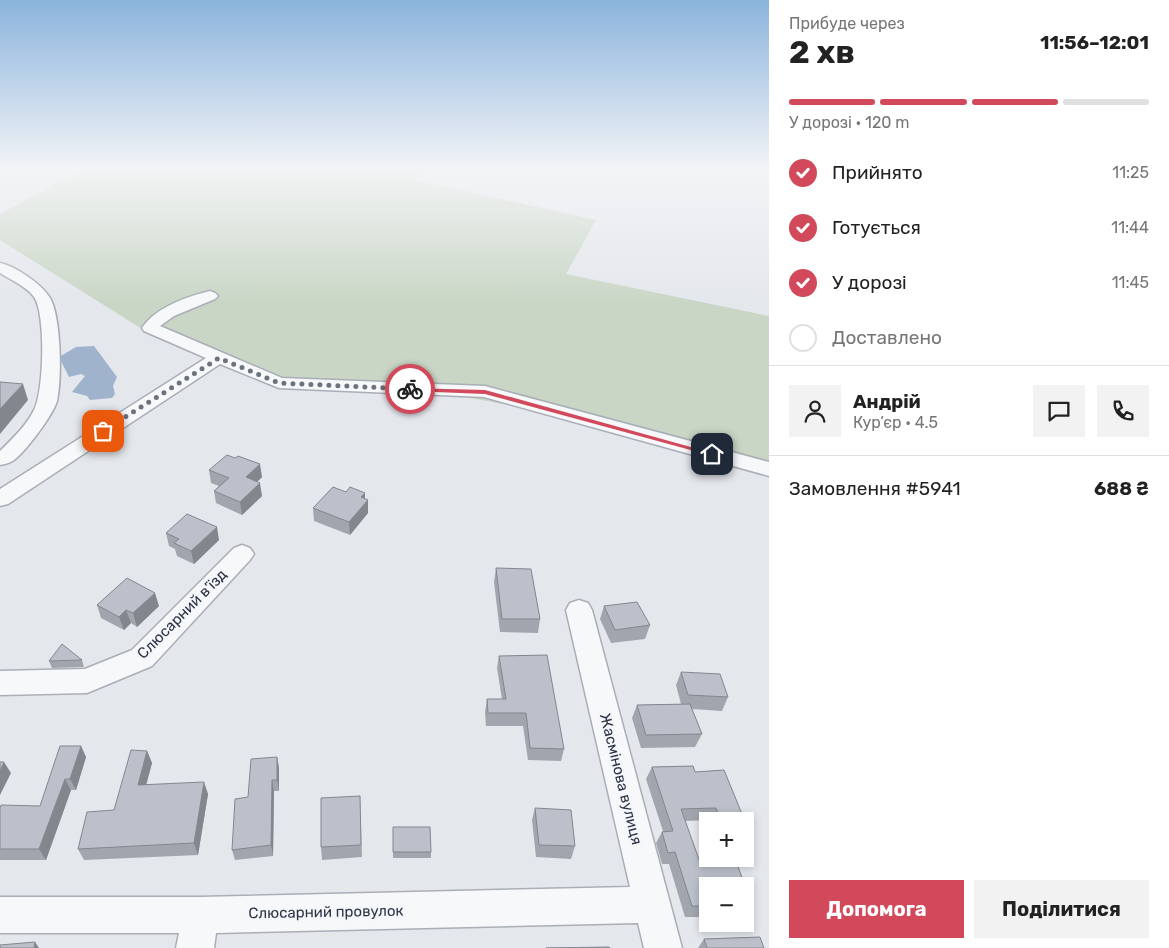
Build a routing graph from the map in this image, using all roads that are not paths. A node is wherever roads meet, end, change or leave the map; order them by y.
1 (0, 267) edge
2 (210, 296) dead end
3 (219, 358) junction
4 (0, 459) edge
5 (769, 469) edge
6 (0, 499) edge
7 (242, 554) dead end
8 (579, 610) dead end
9 (0, 683) edge
10 (652, 905) junction
11 (0, 915) edge
12 (197, 932) edge
13 (663, 948) edge

1 - 4 street
2 - 3 street
3 - 5 street
3 - 6 street
7 - 9 street, Слюсарний в’їзд
8 - 10 street, Жасмінова вулиця
10 - 12 street, Слюсарний провулок
10 - 13 street, Жасмінова вулиця
11 - 12 street, Слюсарний провулок

